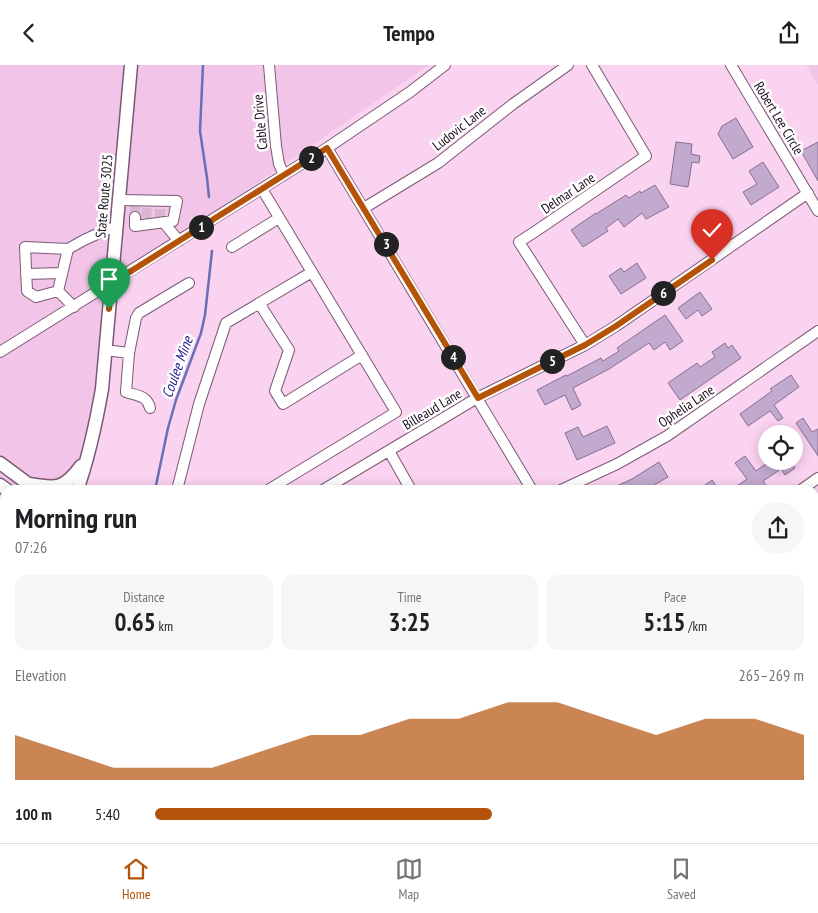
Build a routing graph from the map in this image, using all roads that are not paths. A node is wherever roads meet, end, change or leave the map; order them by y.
1 (131, 65) edge
2 (269, 65) edge
3 (446, 65) edge
4 (568, 65) edge
5 (592, 65) edge
6 (731, 65) edge
7 (327, 148) junction
8 (284, 175) junction
9 (262, 189) junction
10 (808, 193) junction
11 (119, 200) junction
12 (364, 208) junction
13 (818, 211) edge
14 (135, 217) dead end
15 (280, 219) junction
16 (161, 222) junction
17 (116, 229) junction
18 (179, 241) junction
19 (232, 247) dead end
20 (68, 249) junction
21 (312, 272) junction
22 (62, 273) junction
23 (26, 274) junction
24 (112, 283) junction
25 (189, 283) dead end
26 (58, 291) junction
27 (259, 303) junction
28 (74, 307) junction
29 (818, 331) edge
30 (585, 345) junction
31 (106, 350) junction
32 (0, 352) edge
33 (129, 353) junction
34 (362, 355) junction
35 (478, 398) junction
36 (150, 408) dead end
37 (389, 451) junction
38 (88, 458) junction
39 (0, 463) edge
40 (31, 485) edge
41 (61, 485) edge
42 (79, 485) edge
43 (178, 485) edge
44 (276, 485) edge
45 (331, 485) edge
46 (409, 485) edge
47 (529, 485) edge
48 (572, 485) edge

1 - 11 main road, State Route 3025
2 - 8 street, Cable Drive
3 - 7 street
4 - 12 street, Ludovic Lane
5 - 30 street, Delmar Lane
6 - 10 street, Robert Lee Circle
7 - 8 street
7 - 12 street
8 - 9 street
9 - 15 street
9 - 18 street
10 - 13 street, Robert Lee Circle
10 - 30 street, Billeaud Lane
11 - 16 street
11 - 17 main road, State Route 3025
12 - 35 street
14 - 16 street
15 - 19 street
15 - 21 street
16 - 18 street
17 - 20 street
17 - 24 main road, State Route 3025
18 - 24 street
20 - 22 street
20 - 23 street
21 - 27 street
21 - 34 street
22 - 23 street
22 - 26 street
23 - 26 street
24 - 28 street
24 - 31 main road, State Route 3025
25 - 33 street
26 - 28 street
27 - 34 street
27 - 43 street
28 - 32 street
29 - 48 street, Ophelia Lane
30 - 35 street, Billeaud Lane
31 - 33 street
31 - 38 main road, State Route 3025
33 - 36 street
34 - 44 street
35 - 37 street, Billeaud Lane
35 - 47 street
37 - 45 street, Billeaud Lane
37 - 46 street
38 - 41 main road
38 - 42 main road, State Route 3025
39 - 40 main road

